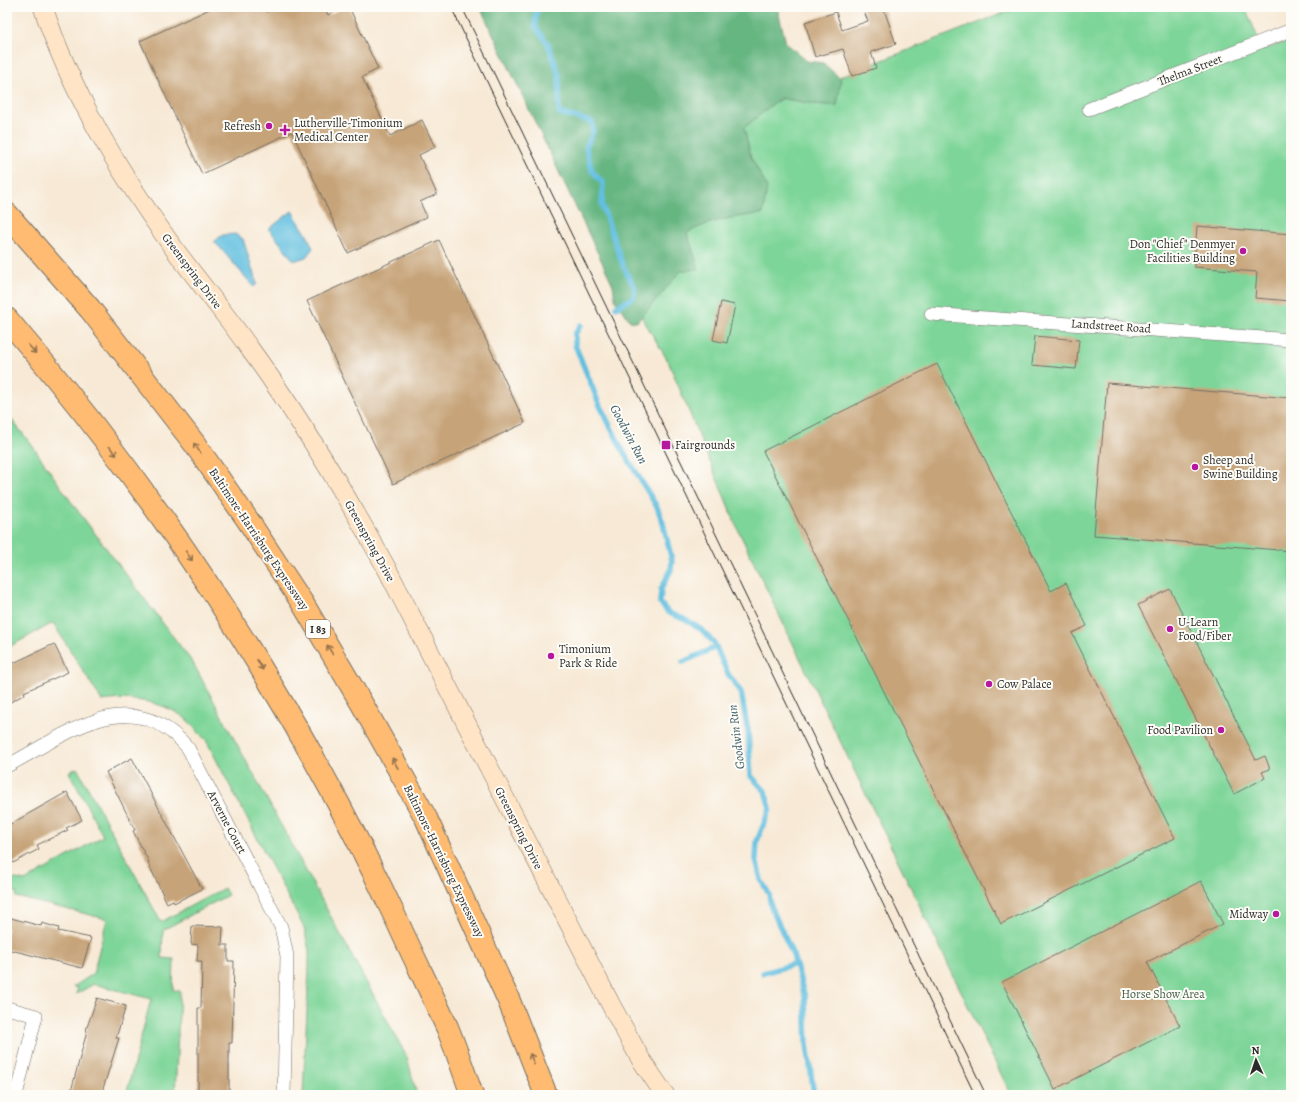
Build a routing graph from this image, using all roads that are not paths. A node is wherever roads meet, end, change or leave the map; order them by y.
1 (43, 7) edge
2 (1291, 30) edge
3 (1089, 109) dead end
4 (7, 214) edge
5 (931, 314) dead end
6 (7, 319) edge
7 (1291, 340) edge
8 (7, 766) edge
9 (7, 1008) edge
10 (16, 1095) edge
11 (284, 1095) edge
12 (472, 1095) edge
13 (546, 1095) edge
14 (665, 1095) edge

1 - 14 main road, Greenspring Drive
2 - 3 street, Thelma Street
13 -> 4 highway, Baltimore-Harrisburg Expressway / I 83
5 - 7 street, Landstreet Road
6 -> 12 highway
8 - 11 street, Arverne Court
9 - 10 street

